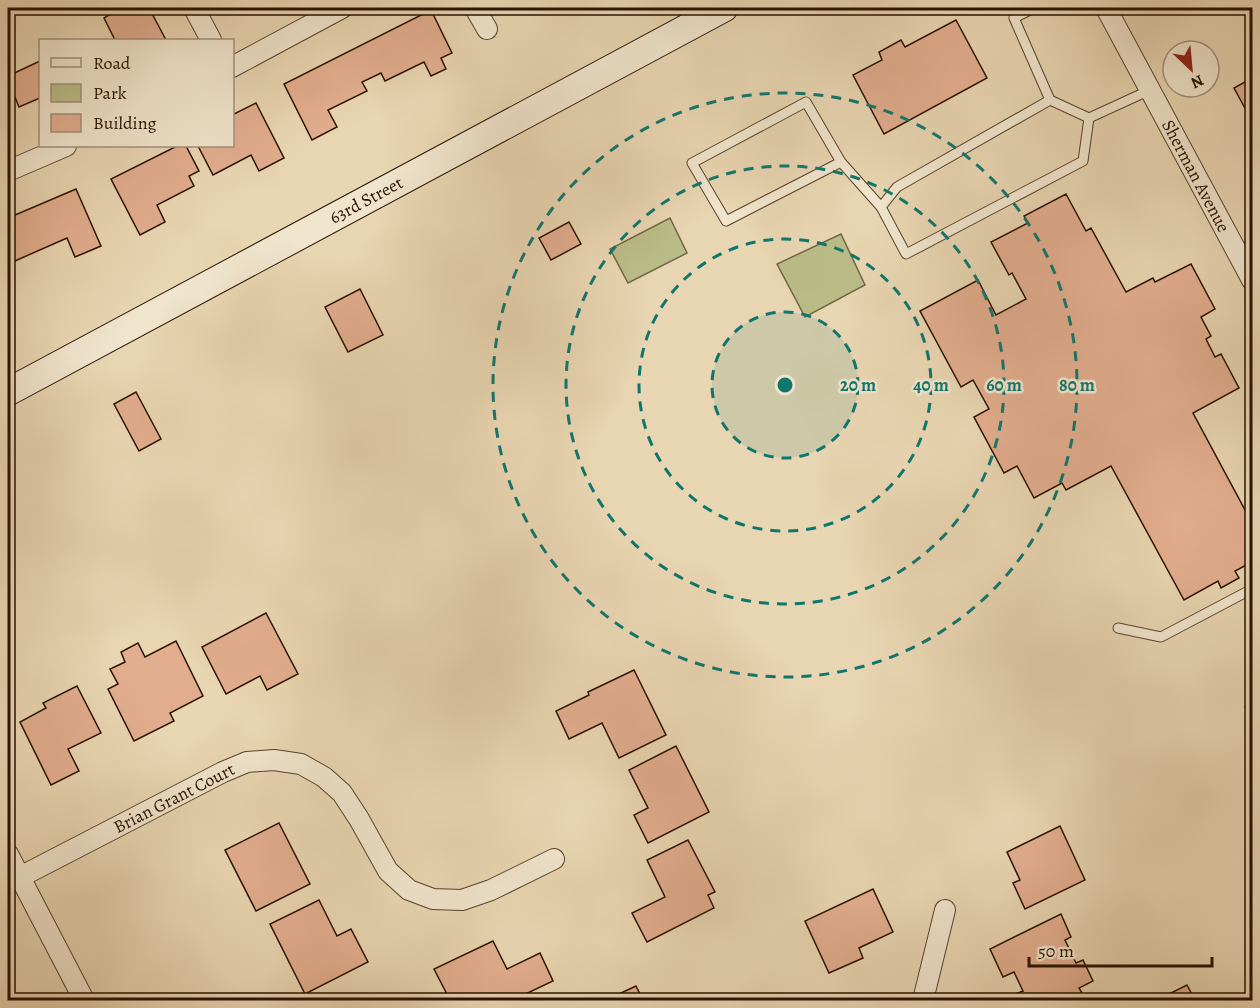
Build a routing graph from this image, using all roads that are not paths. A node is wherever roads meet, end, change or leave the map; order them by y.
1 (194, 8) edge
2 (342, 8) edge
3 (475, 8) edge
4 (724, 8) edge
5 (1034, 8) edge
6 (1106, 8) edge
7 (487, 29) dead end
8 (210, 39) edge
9 (234, 66) edge
10 (1150, 90) junction
11 (1050, 100) junction
12 (1089, 118) junction
13 (64, 147) edge
14 (841, 162) junction
15 (8, 171) edge
16 (880, 207) junction
17 (1252, 280) edge
18 (8, 392) edge
19 (1252, 589) edge
20 (1118, 628) dead end
21 (8, 854) edge
22 (554, 859) dead end
23 (20, 877) junction
24 (945, 909) dead end
25 (84, 1000) edge
26 (923, 1000) edge

1 - 8 street
2 - 9 street
3 - 7 street
4 - 18 main road, 63rd Street
5 - 11 lane
6 - 10 street, Sherman Avenue
10 - 12 lane
10 - 17 street, Sherman Avenue
11 - 12 lane
11 - 16 lane
12 - 16 lane
13 - 15 street
14 - 14 lane
14 - 16 lane
19 - 20 lane
21 - 23 street
22 - 23 street, Brian Grant Court
23 - 25 street
24 - 26 street

